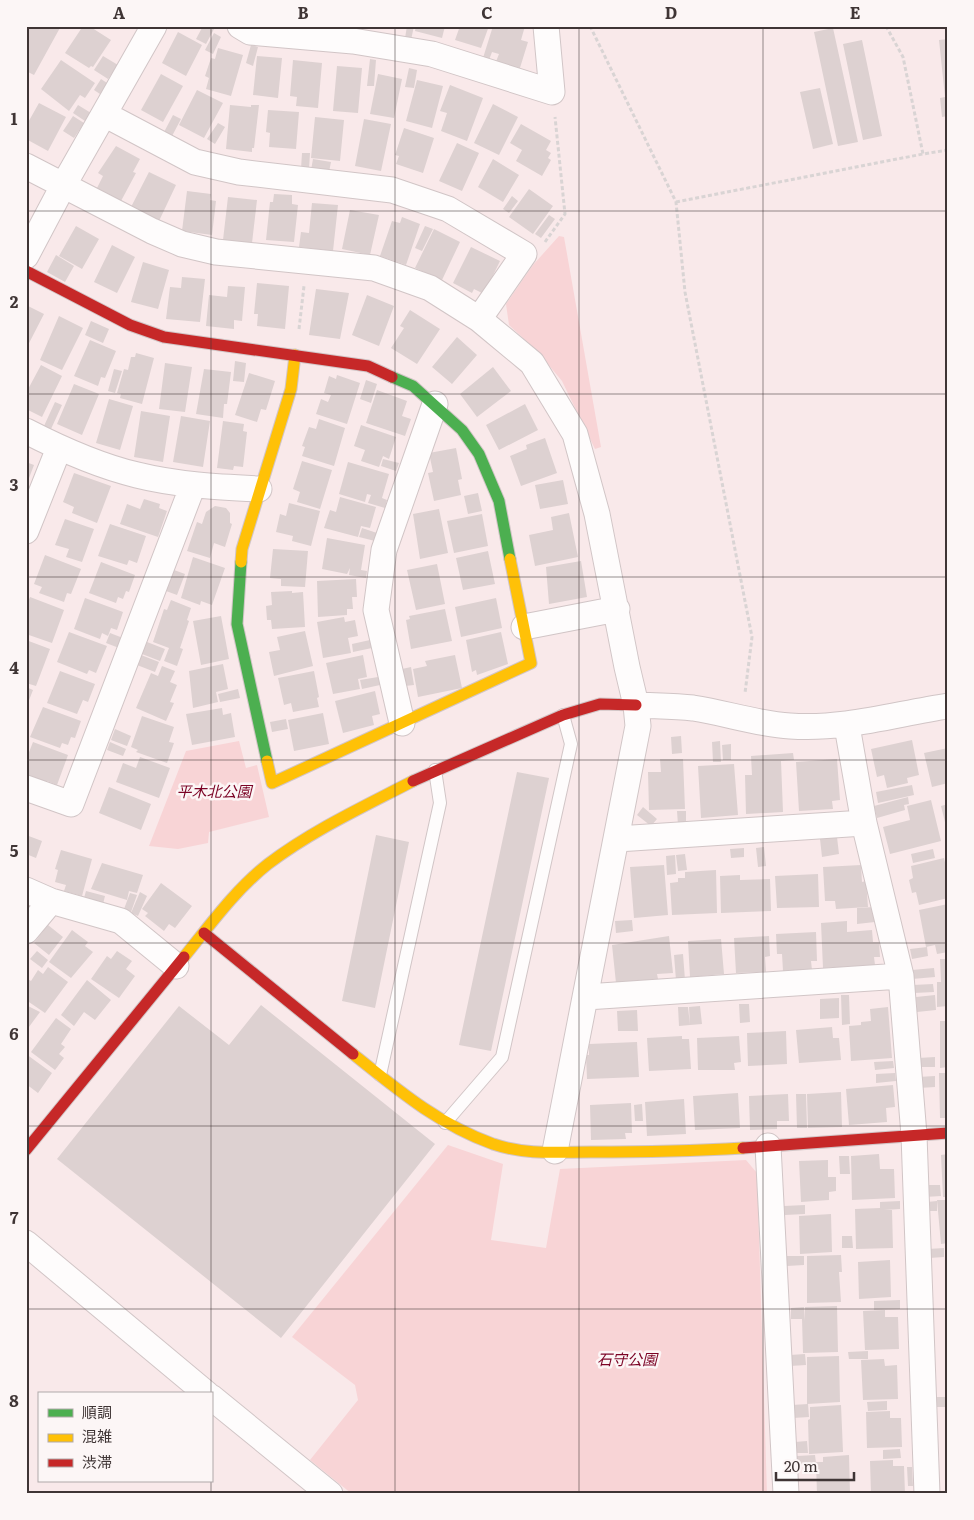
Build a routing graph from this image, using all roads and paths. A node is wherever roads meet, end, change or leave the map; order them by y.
1 (154, 26) edge
2 (240, 26) edge
3 (546, 26) edge
4 (590, 26) edge
5 (886, 26) edge
6 (552, 92) junction
7 (104, 114) junction
8 (948, 150) edge
9 (922, 154) junction
10 (26, 166) edge
11 (63, 186) junction
12 (676, 202) junction
13 (524, 254) junction
14 (26, 256) edge
15 (307, 260) junction
16 (26, 272) edge
17 (479, 319) junction
18 (295, 355) junction
19 (434, 404) junction
20 (26, 431) edge
21 (59, 448) junction
22 (193, 485) junction
23 (259, 490) junction
24 (26, 531) edge
25 (617, 609) junction
26 (524, 627) junction
27 (636, 705) junction
28 (948, 706) edge
29 (563, 715) junction
30 (742, 720) junction
31 (402, 723) junction
32 (847, 726) junction
33 (435, 770) junction
34 (26, 788) edge
35 (864, 823) junction
36 (617, 839) junction
37 (26, 890) edge
38 (51, 901) junction
39 (26, 931) edge
40 (204, 933) junction
41 (176, 966) junction
42 (901, 976) junction
43 (586, 997) junction
44 (380, 1075) junction
45 (445, 1123) junction
46 (948, 1132) edge
47 (914, 1135) junction
48 (768, 1146) junction
49 (26, 1150) edge
50 (555, 1151) junction
51 (26, 1243) edge
52 (205, 1392) edge
53 (212, 1398) edge
54 (330, 1494) edge
55 (786, 1494) edge
56 (927, 1494) edge

1 - 7 street
2 - 6 street
3 - 6 street
4 - 12 path
5 - 9 path
6 - 13 path
7 - 11 street
7 - 13 street
8 - 9 path
9 - 12 path
10 - 11 street
11 - 14 street
11 - 15 street
12 - 30 path
13 - 17 street
15 - 17 street
15 - 18 path
16 - 18 street
17 - 25 street
18 - 19 street
18 - 23 street
19 - 26 street
19 - 31 street
20 - 21 street
21 - 22 street
21 - 24 street
22 - 23 street
22 - 34 street
23 - 31 street
25 - 26 street
25 - 27 street
26 - 31 street
27 - 29 street
27 - 30 street
27 - 36 street
28 - 32 street
29 - 33 street
29 - 45 lane
30 - 32 street
32 - 35 street
33 - 40 street
33 - 44 lane
35 - 36 street
35 - 42 street
36 - 43 street
37 - 38 street
38 - 39 street
38 - 41 street
40 - 41 street
40 - 44 street
41 - 49 street
42 - 43 street
42 - 47 street
43 - 50 street
44 - 45 street
45 - 50 street
46 - 47 street
47 - 48 street
47 - 56 street
48 - 50 street
48 - 55 street
51 - 52 street
53 - 54 street

